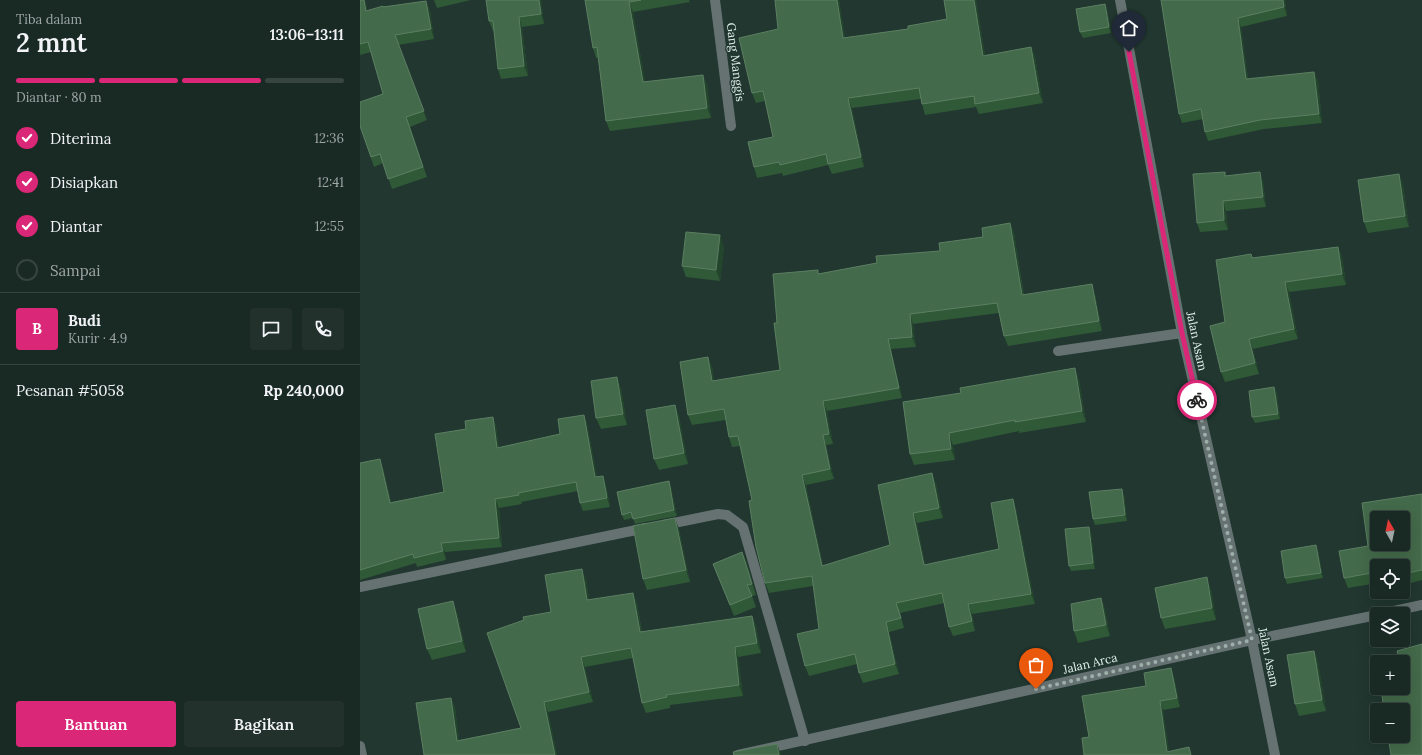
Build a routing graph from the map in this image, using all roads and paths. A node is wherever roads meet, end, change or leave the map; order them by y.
1 (715, 0) edge
2 (1120, 0) edge
3 (732, 126) dead end
4 (1182, 333) junction
5 (1058, 351) dead end
6 (360, 587) edge
7 (1422, 605) edge
8 (1410, 607) edge
9 (1370, 616) edge
10 (1252, 640) junction
11 (805, 741) junction
12 (360, 746) edge
13 (362, 755) edge
14 (738, 755) edge
15 (1275, 755) edge

1 - 3 street, Gang Manggis
2 - 4 street, Jalan Asam
4 - 5 street
4 - 10 street, Jalan Asam
6 - 11 street
7 - 8 street, Jalan Arca
9 - 10 street, Jalan Arca
10 - 11 street, Jalan Arca
10 - 15 street, Jalan Asam
11 - 14 street, Jalan Arca
12 - 13 street

